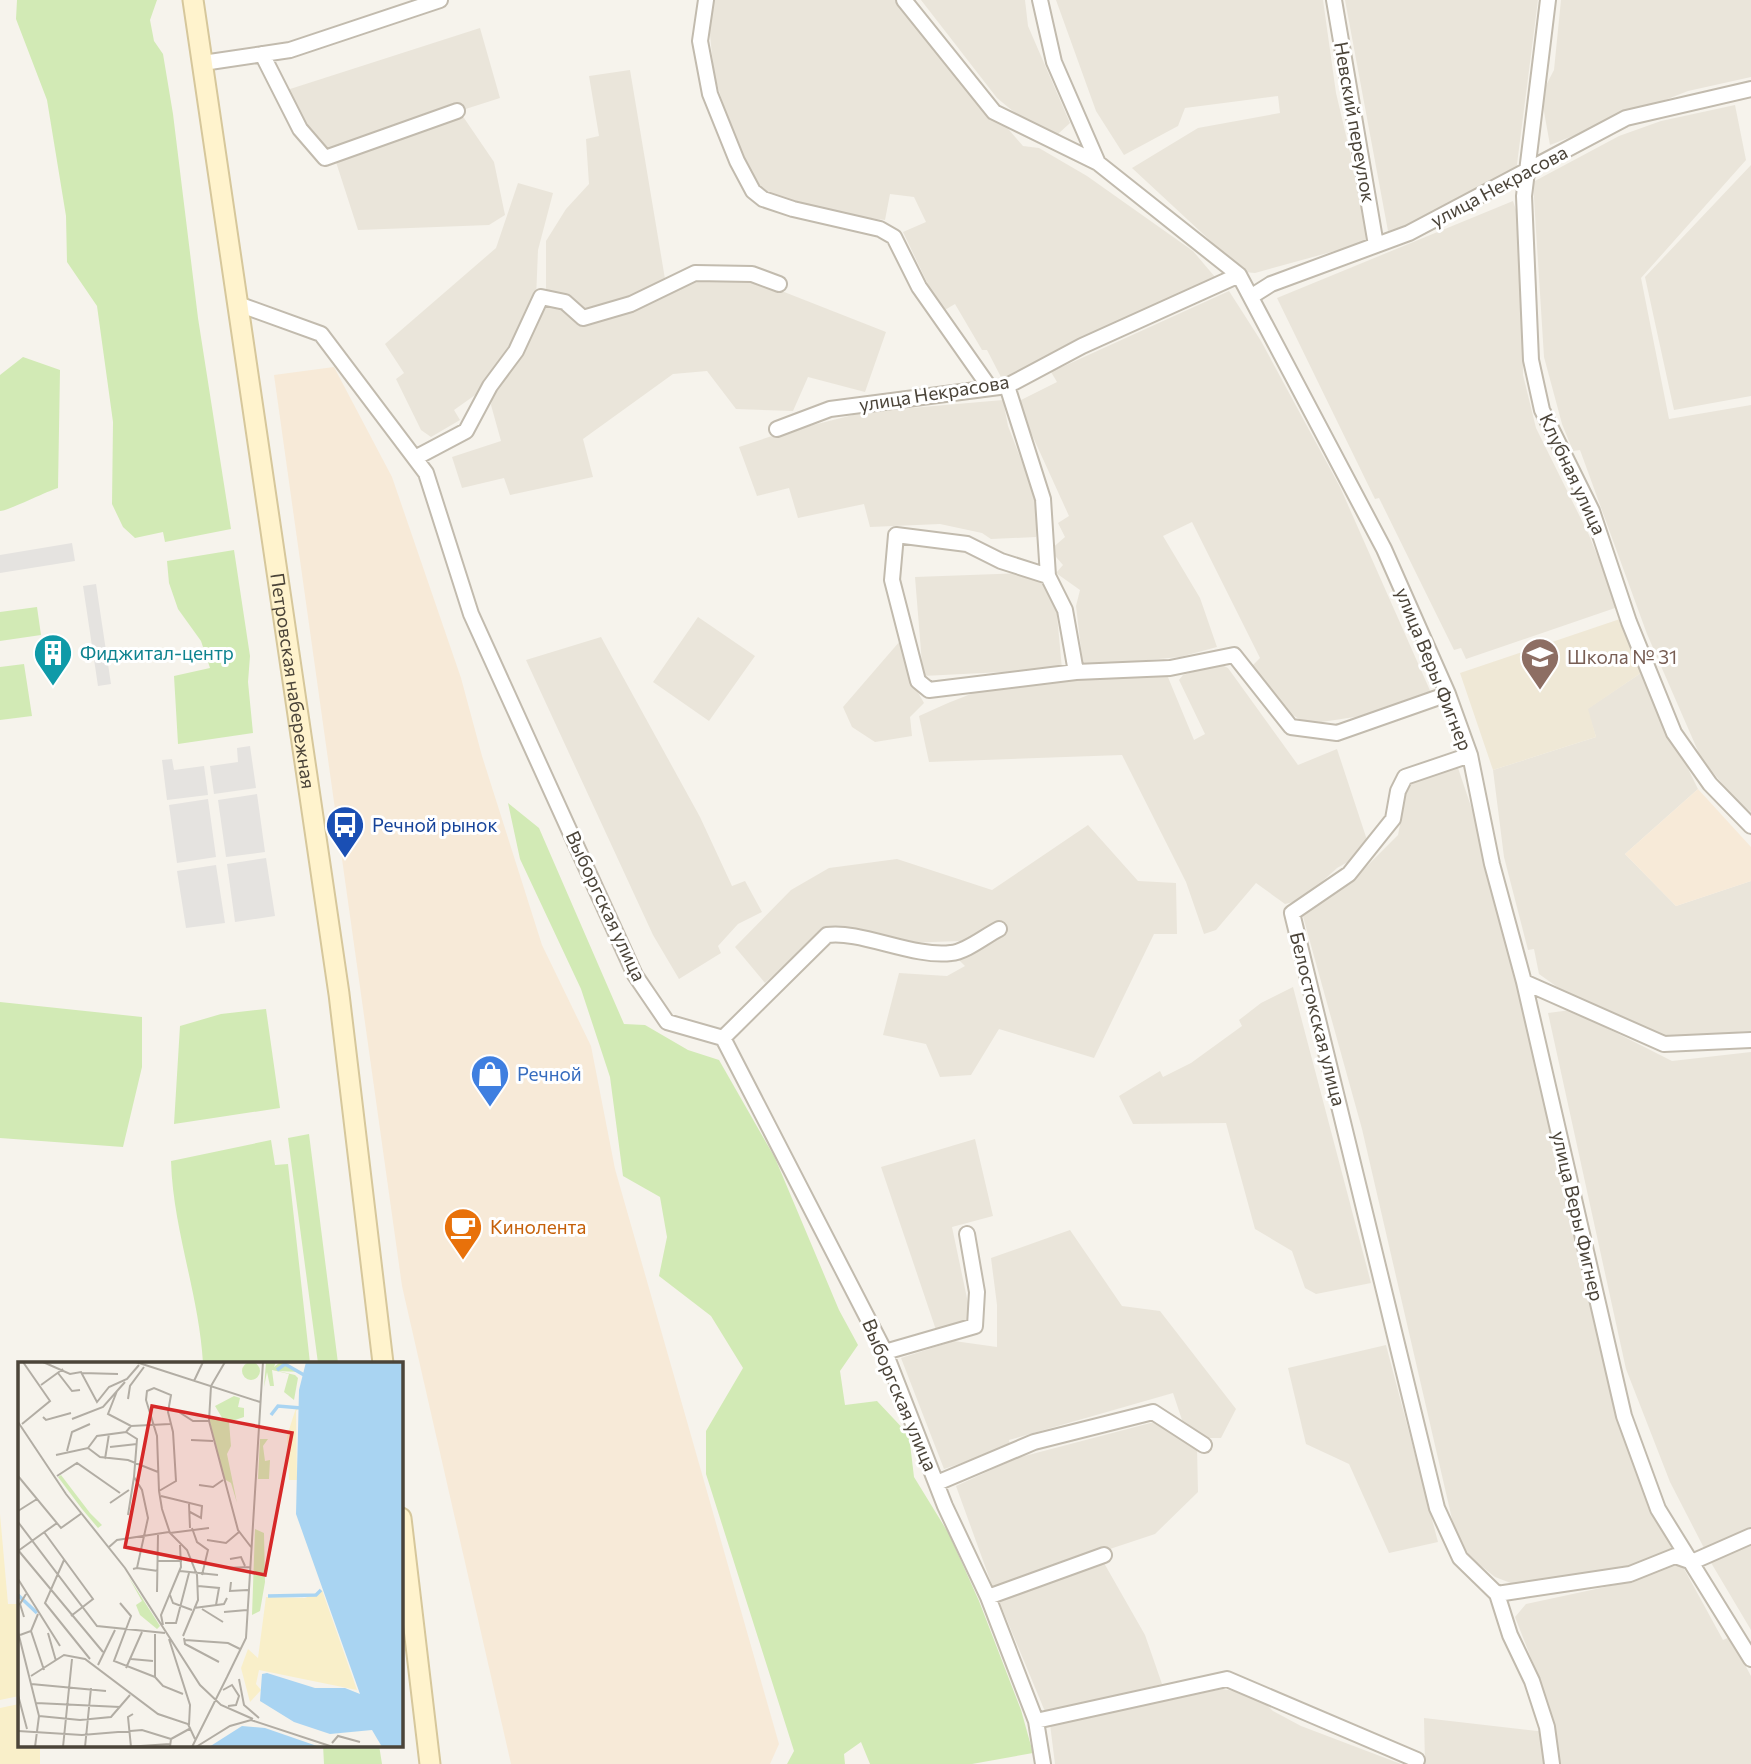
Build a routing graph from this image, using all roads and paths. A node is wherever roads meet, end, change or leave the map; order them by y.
1 (193, 0) edge
2 (440, 0) edge
3 (706, 0) edge
4 (904, 0) edge
5 (1040, 0) edge
6 (1334, 0) edge
7 (1548, 0) edge
8 (262, 54) junction
9 (202, 63) junction
10 (1751, 89) edge
11 (457, 111) dead end
12 (1098, 163) junction
13 (1525, 174) junction
14 (1376, 244) junction
15 (1239, 275) junction
16 (779, 284) dead end
17 (1252, 296) junction
18 (238, 304) junction
19 (1007, 386) junction
20 (990, 388) junction
21 (777, 429) dead end
22 (415, 458) junction
23 (1048, 576) junction
24 (1076, 672) junction
25 (1448, 694) junction
26 (1470, 755) junction
27 (1751, 826) edge
28 (999, 929) dead end
29 (1524, 982) junction
30 (723, 1038) junction
31 (1751, 1041) edge
32 (967, 1234) dead end
33 (885, 1352) junction
34 (383, 1362) edge
35 (1204, 1445) dead end
36 (937, 1483) junction
37 (402, 1526) edge
38 (1751, 1536) edge
39 (1104, 1555) dead end
40 (1692, 1562) junction
41 (1497, 1594) junction
42 (988, 1597) junction
43 (1751, 1659) edge
44 (1037, 1721) junction
45 (1417, 1760) dead end
46 (430, 1764) edge
47 (1043, 1764) edge
48 (1552, 1764) edge

1 - 9 main road, Петровская набережная
2 - 8 street
3 - 20 street
4 - 12 street, улица Веры Фигнер
5 - 12 street
6 - 14 street, Невский переулок
7 - 13 street, Клубная улица
8 - 9 street
8 - 11 street
9 - 18 main road, Петровская набережная
10 - 13 street, улица Некрасова
12 - 15 street, улица Веры Фигнер
13 - 14 street, улица Некрасова
13 - 27 street, Клубная улица
14 - 17 street, улица Некрасова
15 - 17 street, улица Веры Фигнер
15 - 19 street, улица Некрасова
16 - 22 street
17 - 25 street, улица Веры Фигнер
18 - 22 street, Выборгская улица
18 - 34 main road, Петровская набережная
19 - 20 street, улица Некрасова
19 - 23 street
20 - 21 street, улица Некрасова
22 - 30 street, Выборгская улица
23 - 24 street
23 - 24 street
24 - 25 street
25 - 26 street, улица Веры Фигнер
26 - 29 street, улица Веры Фигнер
26 - 41 street, Белостокская улица
28 - 30 street
29 - 31 street
29 - 40 street, улица Веры Фигнер
30 - 33 street, Выборгская улица
32 - 33 street
33 - 36 street, Выборгская улица
35 - 36 street
36 - 42 street, Выборгская улица
37 - 46 main road
38 - 40 street
39 - 42 street
40 - 41 street
40 - 43 street, улица Веры Фигнер
41 - 48 street
42 - 44 street, Выборгская улица
44 - 45 street
44 - 47 street, Выборгская улица

